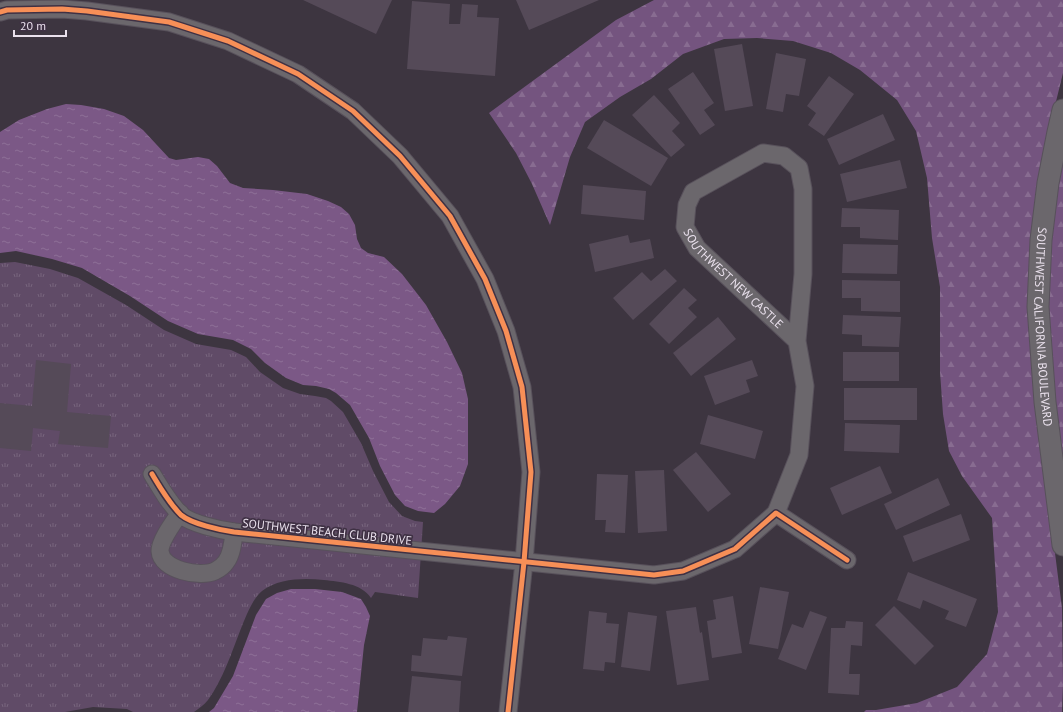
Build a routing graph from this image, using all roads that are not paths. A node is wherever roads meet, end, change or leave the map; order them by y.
1 (62, 4) edge
2 (87, 5) edge
3 (0, 12) edge
4 (1063, 110) edge
5 (797, 341) junction
6 (152, 474) dead end
7 (180, 513) junction
8 (776, 513) junction
9 (234, 532) junction
10 (1063, 545) edge
11 (847, 560) dead end
12 (524, 562) junction
13 (508, 712) edge

1 - 2 street
1 - 3 street
2 - 12 street
4 - 10 street, SOUTHWEST CALIFORNIA BOULEVARD
5 - 5 street, SOUTHWEST NEW CASTLE
5 - 8 street, SOUTHWEST NEW CASTLE
6 - 7 street, SOUTHWEST BEACH CLUB DRIVE
7 - 9 street, SOUTHWEST BEACH CLUB DRIVE
7 - 9 street
8 - 11 street
8 - 12 street, SOUTHWEST NEW CASTLE
9 - 12 street, SOUTHWEST BEACH CLUB DRIVE
12 - 13 street

